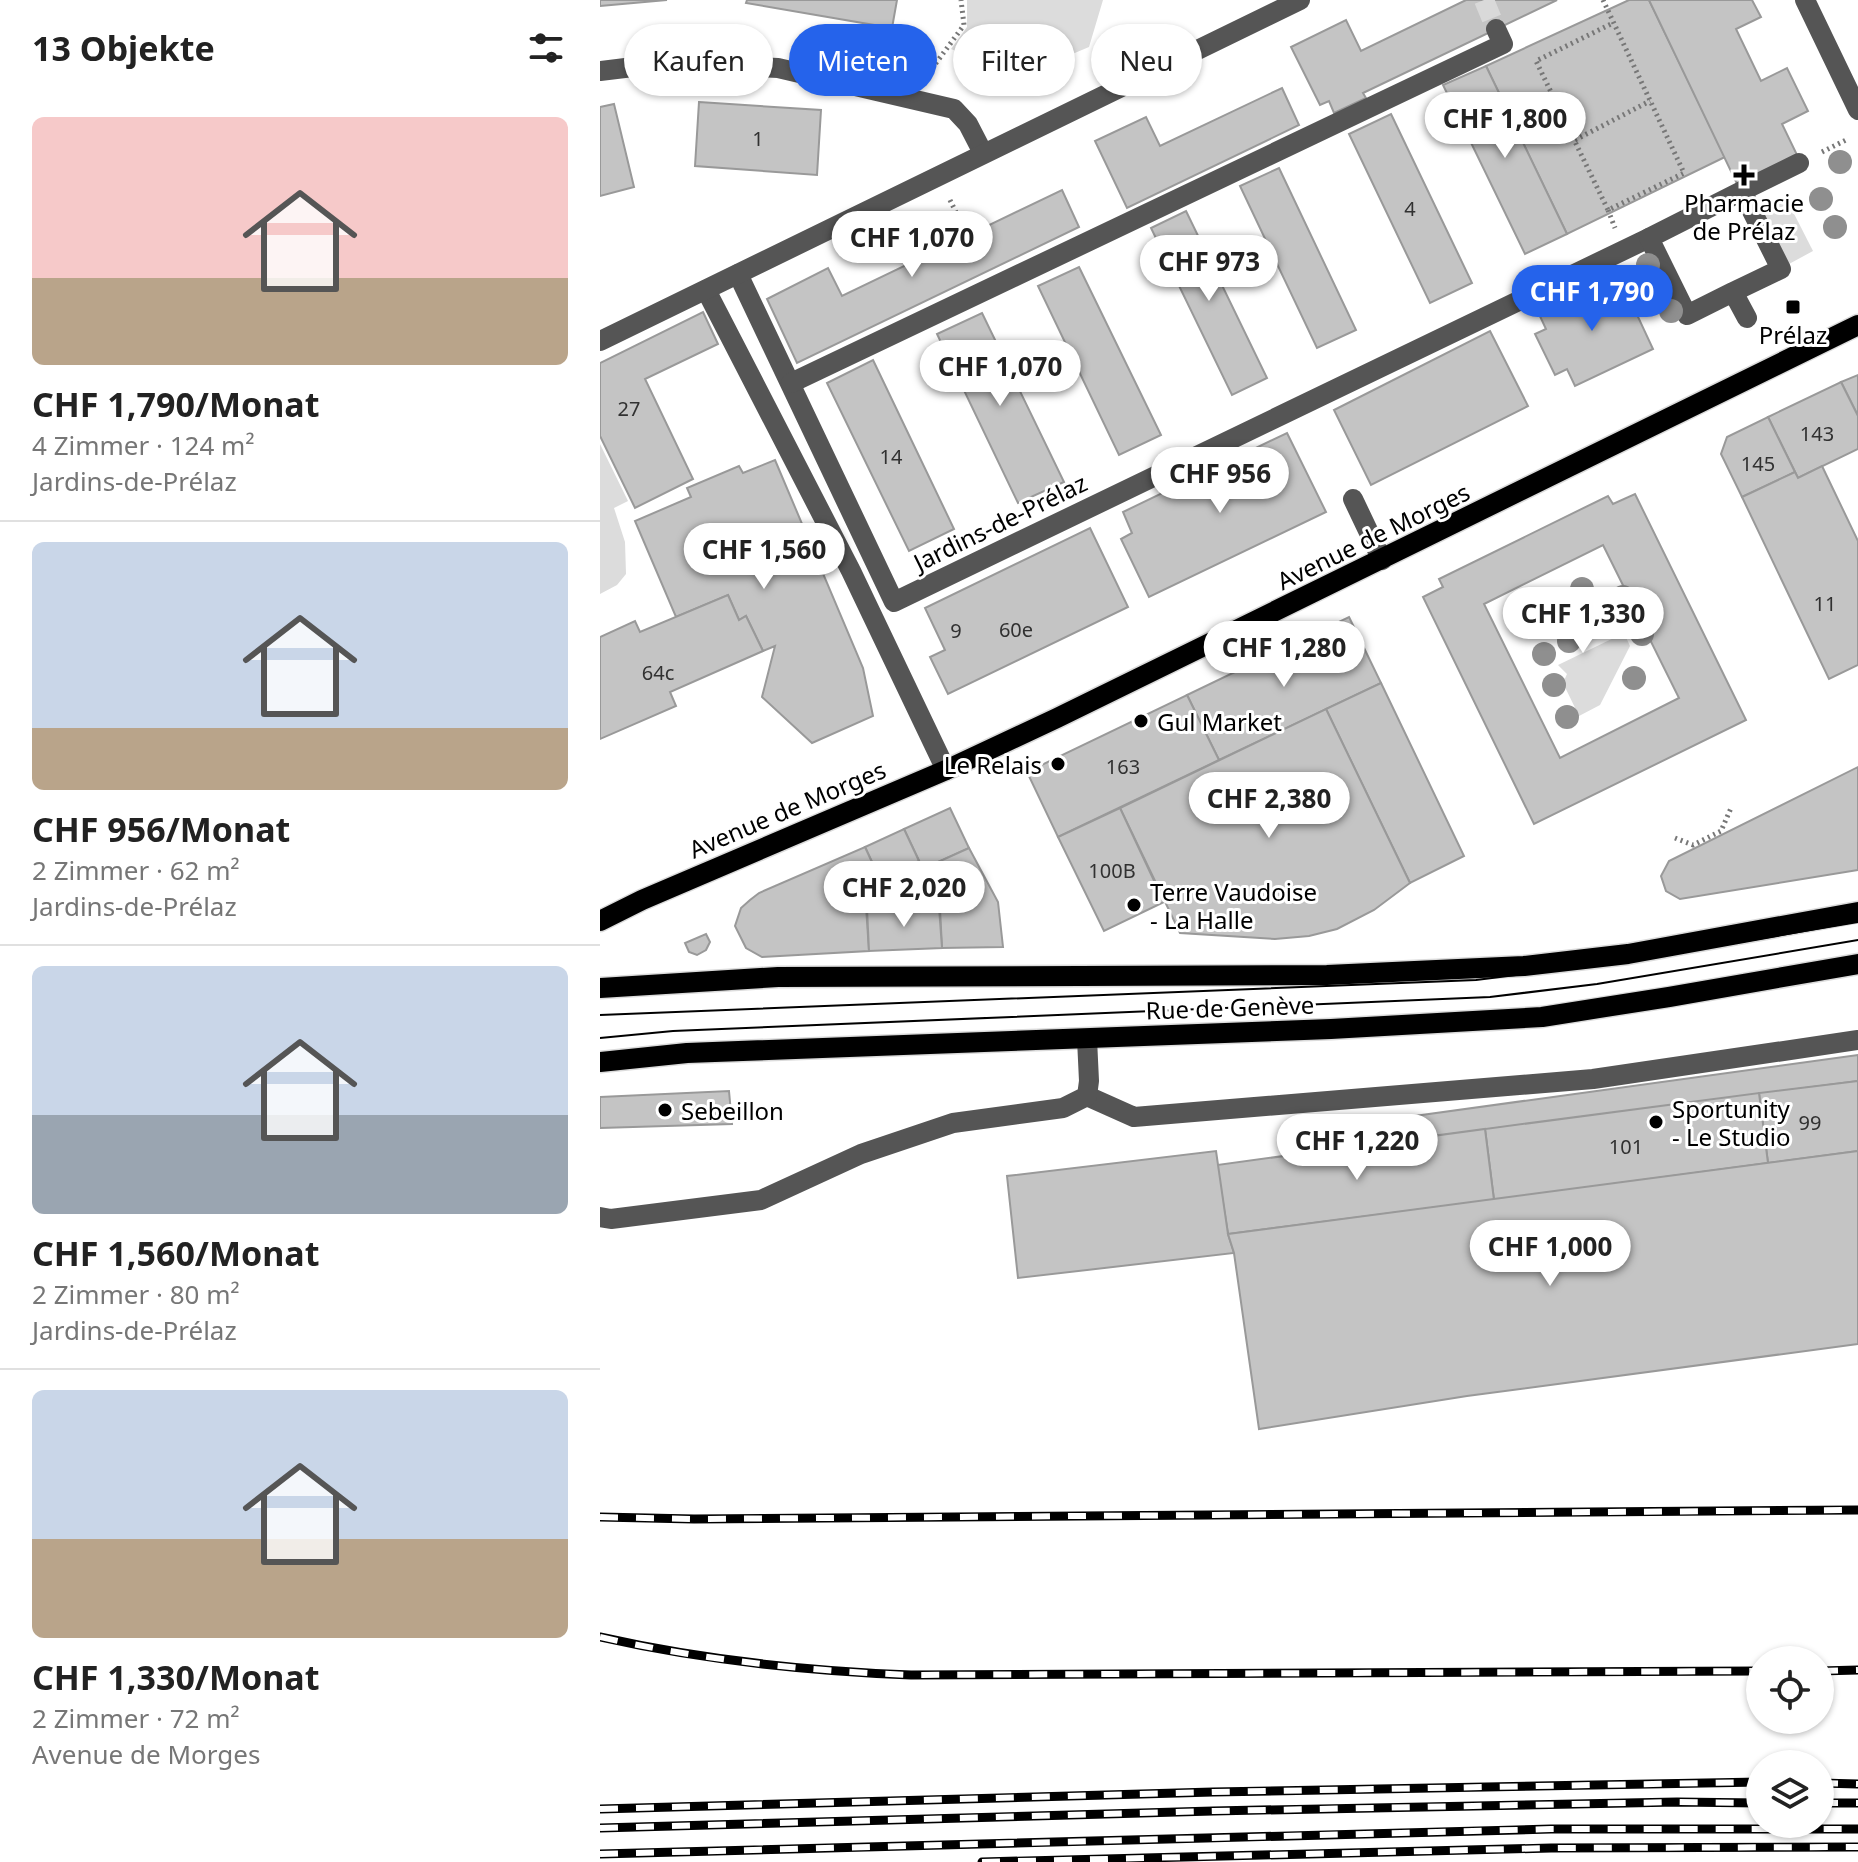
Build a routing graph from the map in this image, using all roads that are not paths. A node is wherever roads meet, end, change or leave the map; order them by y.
1 (1300, 0) edge
2 (1805, 0) edge
3 (1496, 29) dead end
4 (600, 71) edge
5 (1858, 110) edge
6 (983, 153) junction
7 (1799, 163) dead end
8 (1742, 191) junction
9 (1649, 238) junction
10 (738, 274) junction
11 (706, 290) junction
12 (1733, 292) junction
13 (1747, 318) dead end
14 (1858, 325) edge
15 (600, 341) edge
16 (791, 383) junction
17 (1353, 499) dead end
18 (1382, 560) junction
19 (946, 770) junction
20 (1858, 912) edge
21 (600, 921) edge
22 (1858, 964) edge
23 (600, 988) edge
24 (1087, 1039) junction
25 (1858, 1040) edge
26 (600, 1062) edge
27 (1087, 1096) junction
28 (600, 1217) edge

1 - 6 street
2 - 5 street
3 - 16 street
4 - 6 street
6 - 10 street
7 - 8 street
8 - 9 street
8 - 12 street
9 - 12 street
9 - 16 street, Jardins-de-Prélaz
10 - 11 street
10 - 16 street, Jardins-de-Prélaz
11 - 15 street
11 - 19 street
12 - 13 street
14 - 18 main road, Avenue de Morges
17 - 18 street
18 - 19 main road, Avenue de Morges
19 - 21 main road, Avenue de Morges
20 - 23 main road, Rue de Genève
22 - 24 main road, Rue de Genève
24 - 26 main road, Rue de Genève
24 - 27 street
25 - 27 street
27 - 28 street

